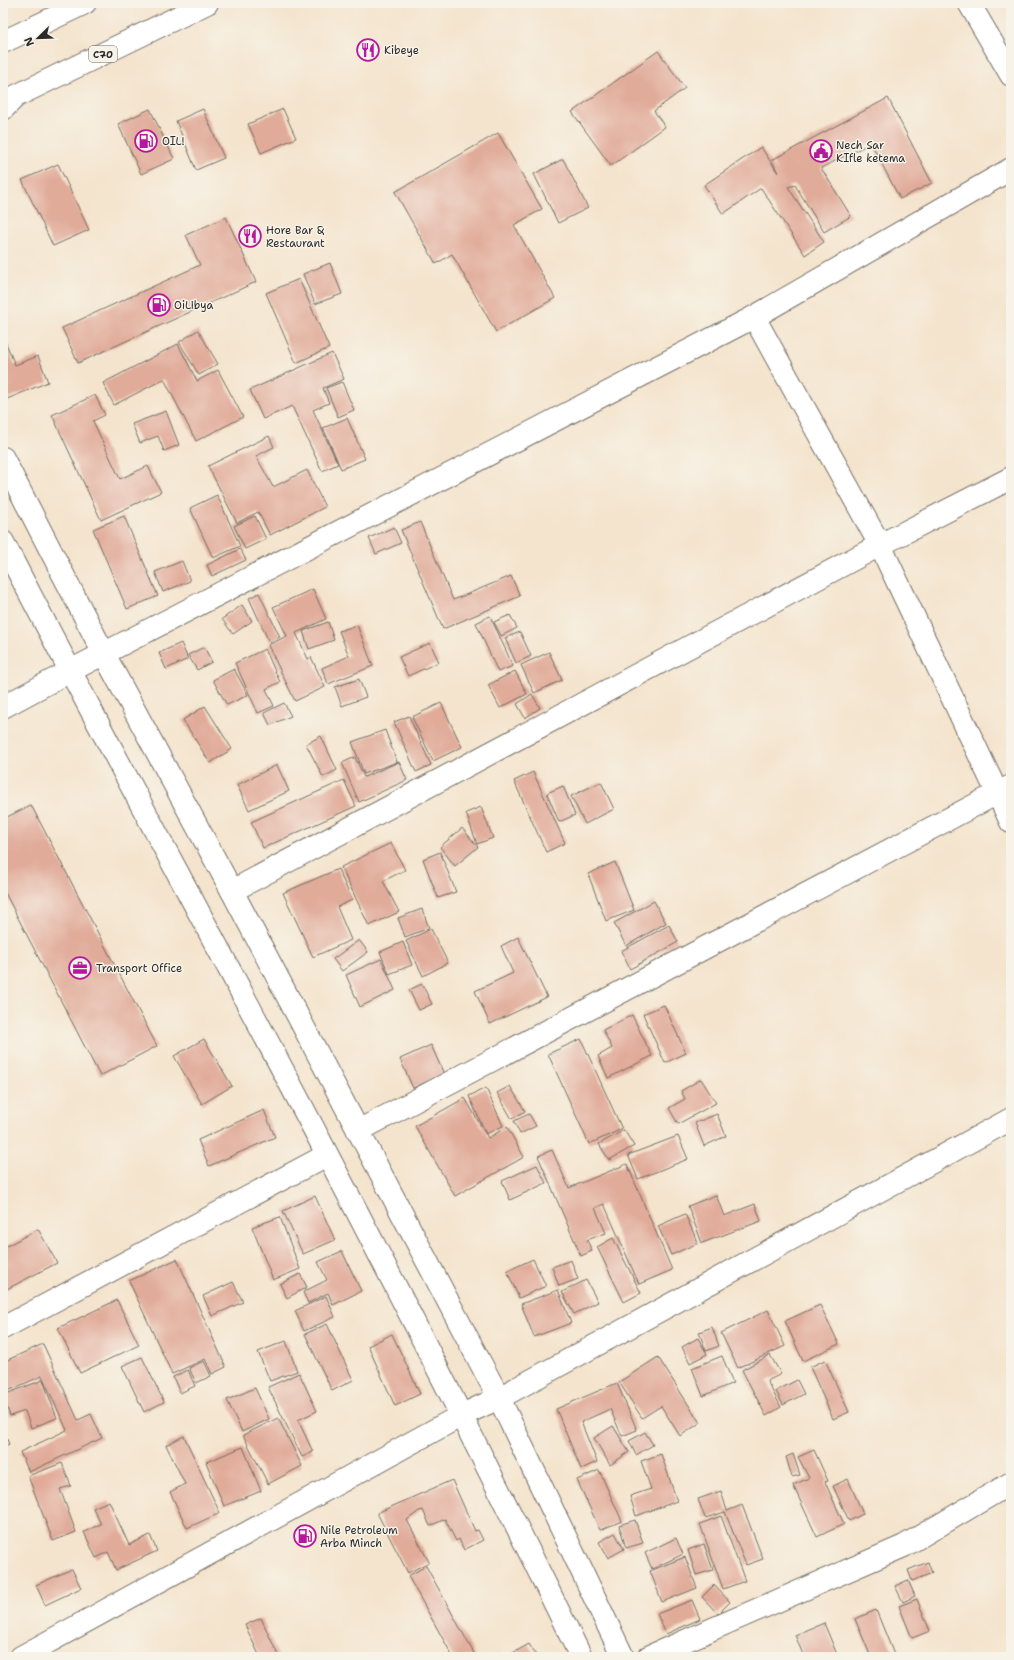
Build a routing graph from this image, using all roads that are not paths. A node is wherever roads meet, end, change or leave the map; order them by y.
1 (84, 3) edge
2 (207, 3) edge
3 (969, 3) edge
4 (3, 42) edge
5 (1011, 75) edge
6 (3, 109) edge
7 (1011, 169) edge
8 (754, 317) junction
9 (3, 458) edge
10 (1011, 478) edge
11 (3, 542) edge
12 (880, 545) junction
13 (104, 654) junction
14 (70, 671) junction
15 (3, 707) edge
16 (1004, 790) edge
17 (1011, 822) edge
18 (232, 892) junction
19 (1011, 1119) edge
20 (358, 1132) junction
21 (327, 1155) junction
22 (3, 1328) edge
23 (498, 1398) junction
24 (462, 1415) junction
25 (1011, 1483) edge
26 (20, 1657) edge
27 (581, 1657) edge
28 (623, 1657) edge
29 (648, 1657) edge

1 - 4 main road
2 - 6 main road, C70
3 - 5 main road
7 - 8 main road
8 - 12 main road
8 - 13 main road
9 - 13 main road
10 - 12 main road
11 - 14 main road
12 - 16 main road
12 - 18 main road
13 - 14 main road
13 - 18 main road
14 - 15 main road
14 - 21 main road
16 - 17 main road
16 - 20 main road
18 - 20 main road
19 - 23 main road
20 - 23 main road
21 - 22 main road
21 - 24 main road
23 - 24 main road
23 - 28 main road
24 - 26 main road
24 - 27 main road
25 - 29 main road

